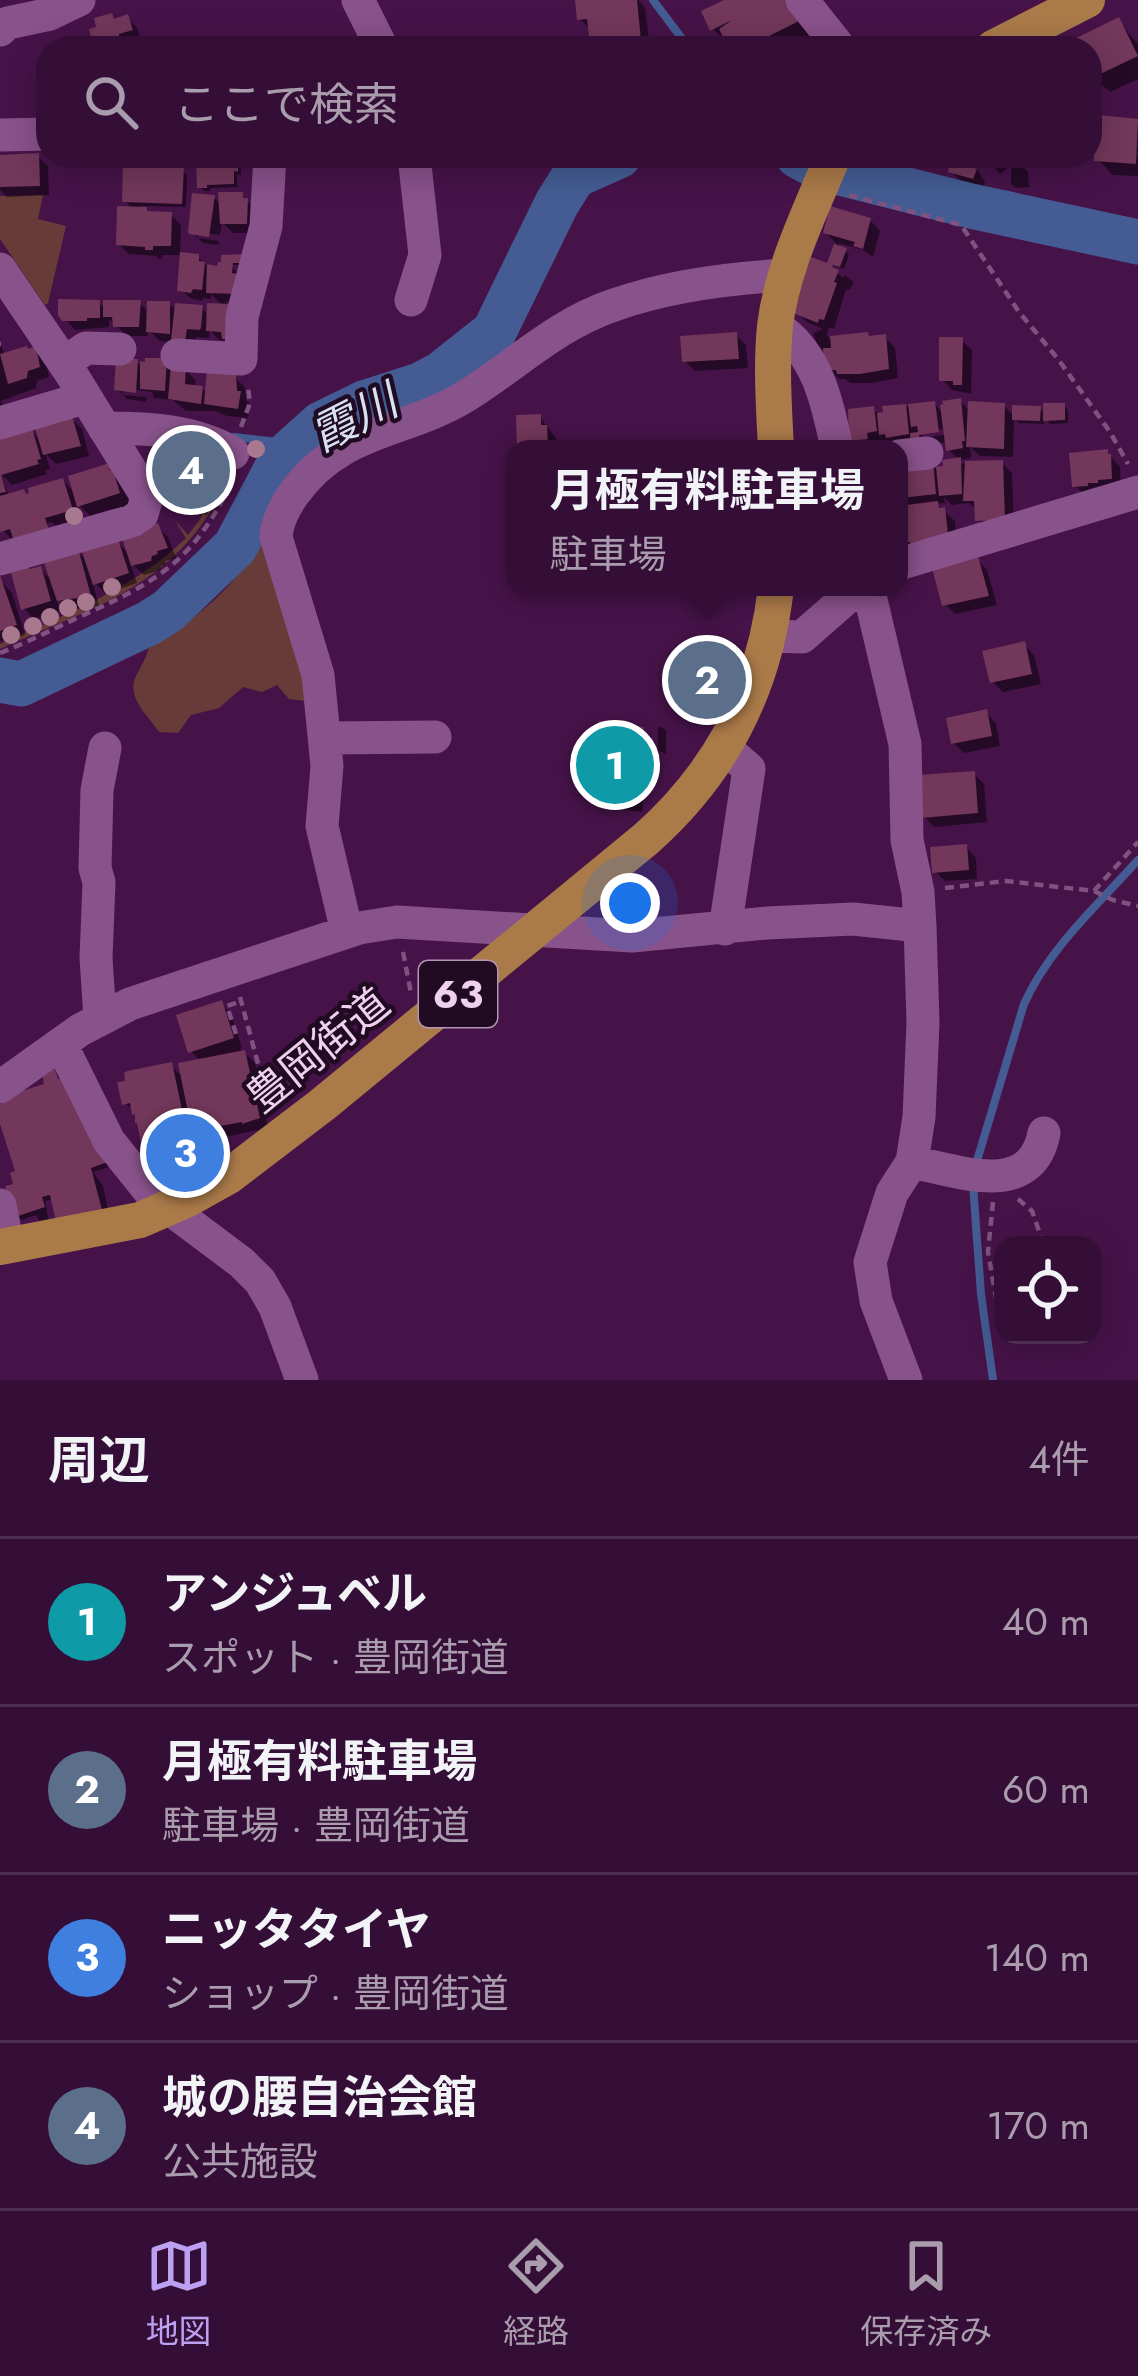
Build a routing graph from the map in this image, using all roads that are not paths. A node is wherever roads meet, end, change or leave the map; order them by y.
1 (79, 0) edge
2 (358, 0) edge
3 (802, 0) edge
4 (1088, 0) edge
5 (0, 30) edge
6 (376, 36) edge
7 (830, 36) edge
8 (1017, 36) edge
9 (36, 134) edge
10 (0, 136) edge
11 (269, 168) edge
12 (415, 168) edge
13 (825, 175) edge
14 (787, 275) junction
15 (3, 279) edge
16 (411, 300) dead end
17 (776, 326) junction
18 (120, 349) dead end
19 (177, 355) dead end
20 (72, 358) junction
21 (84, 398) junction
22 (0, 423) edge
23 (104, 428) junction
24 (776, 440) edge
25 (836, 440) edge
26 (238, 448) road end
27 (1134, 481) edge
28 (0, 559) edge
29 (908, 561) edge
30 (775, 596) edge
31 (849, 596) edge
32 (870, 596) edge
33 (768, 637) junction
34 (435, 737) dead end
35 (326, 738) junction
36 (105, 748) dead end
37 (724, 748) junction
38 (920, 926) junction
39 (725, 928) junction
40 (536, 931) junction
41 (347, 932) junction
42 (100, 1018) junction
43 (61, 1044) junction
44 (0, 1087) edge
45 (1044, 1133) dead end
46 (912, 1162) junction
47 (0, 1205) edge
48 (170, 1207) junction
49 (4, 1246) edge
50 (900, 1378) edge
51 (302, 1380) edge

1 - 5 street
2 - 6 street
3 - 7 street
4 - 8 main road
9 - 10 street
11 - 19 street
12 - 16 street
13 - 14 main road
14 - 17 main road
14 - 35 street
15 - 20 street
17 - 24 main road
17 - 25 street
18 - 20 street
20 - 21 street
21 - 22 street
21 - 23 street
23 - 26 street
23 - 28 street
27 - 29 street
30 - 33 main road, 豊岡街道 / 63
31 - 33 street
32 - 38 street
33 - 37 main road, 豊岡街道 / 63
34 - 35 street
35 - 41 street
36 - 42 street
37 - 39 street
37 - 40 main road, 豊岡街道 / 63
38 - 39 street
38 - 46 street
39 - 40 street
40 - 41 street
40 - 48 main road, 豊岡街道 / 63
41 - 42 street
42 - 43 street
43 - 44 street
43 - 48 street
45 - 46 street
46 - 50 street
47 - 49 street
48 - 49 main road, 豊岡街道 / 63
48 - 51 street

